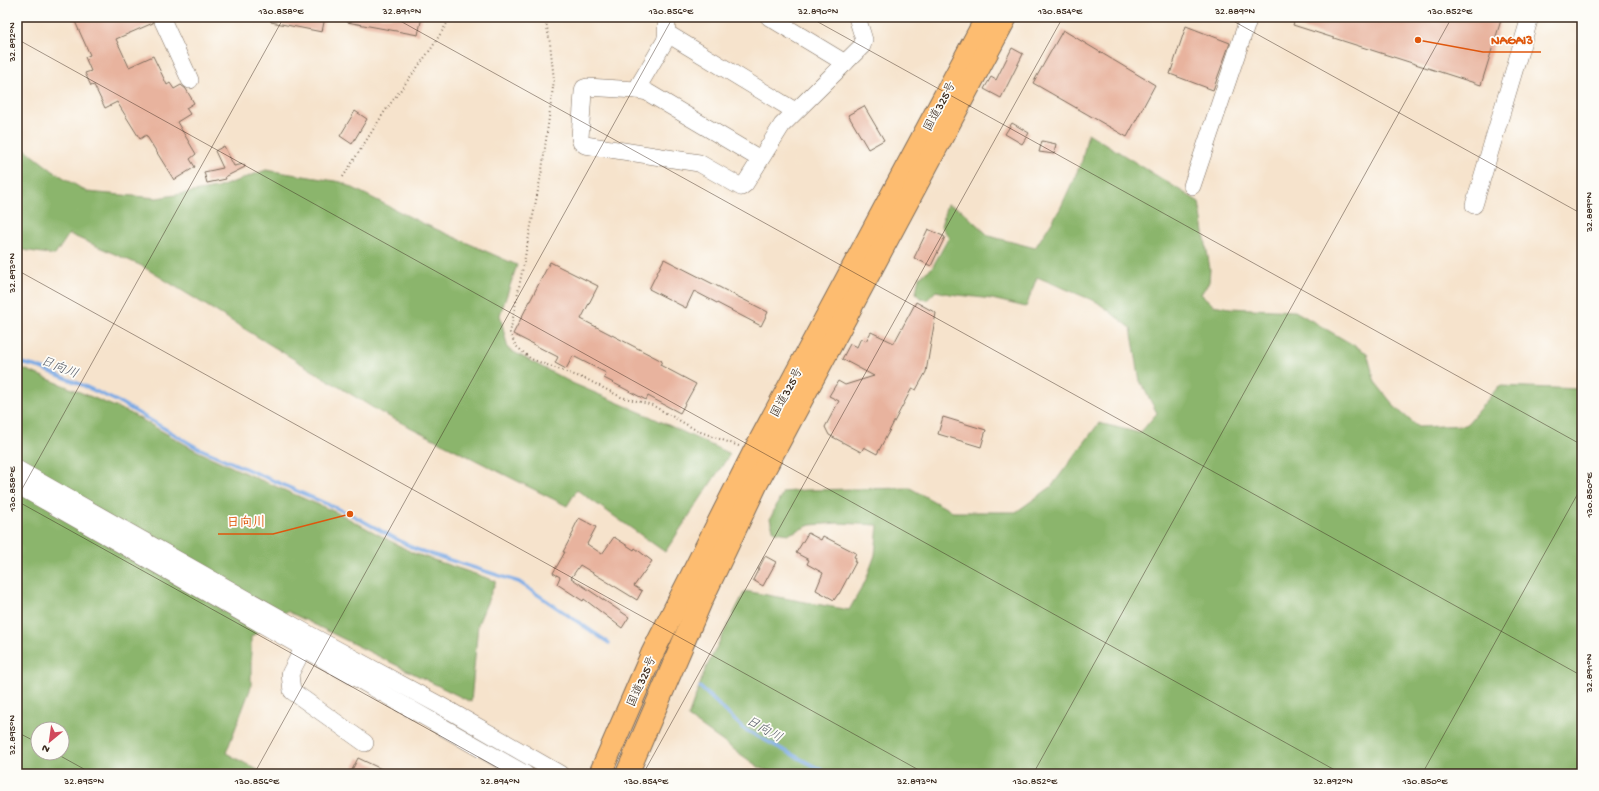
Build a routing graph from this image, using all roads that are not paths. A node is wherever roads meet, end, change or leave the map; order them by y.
1 (161, 17) edge
2 (769, 17) edge
3 (858, 17) edge
4 (987, 17) edge
5 (1006, 17) edge
6 (1249, 17) edge
7 (1530, 17) edge
8 (668, 25) edge
9 (845, 63) junction
10 (190, 80) dead end
11 (636, 90) junction
12 (795, 111) junction
13 (760, 159) junction
14 (1192, 186) dead end
15 (1474, 204) dead end
16 (17, 469) edge
17 (17, 485) edge
18 (307, 642) junction
19 (365, 743) dead end
20 (525, 774) edge
21 (560, 774) edge
22 (600, 774) edge
23 (627, 774) edge

1 - 10 street
2 - 9 street
3 - 9 street
4 - 22 highway, 国道325号
5 - 23 highway, 国道325号
6 - 14 street
7 - 15 street
8 - 11 street
8 - 12 street
9 - 12 street
11 - 13 street
11 - 13 street
12 - 13 street
16 - 18 street
17 - 18 street
18 - 19 street
18 - 20 street
18 - 21 street

